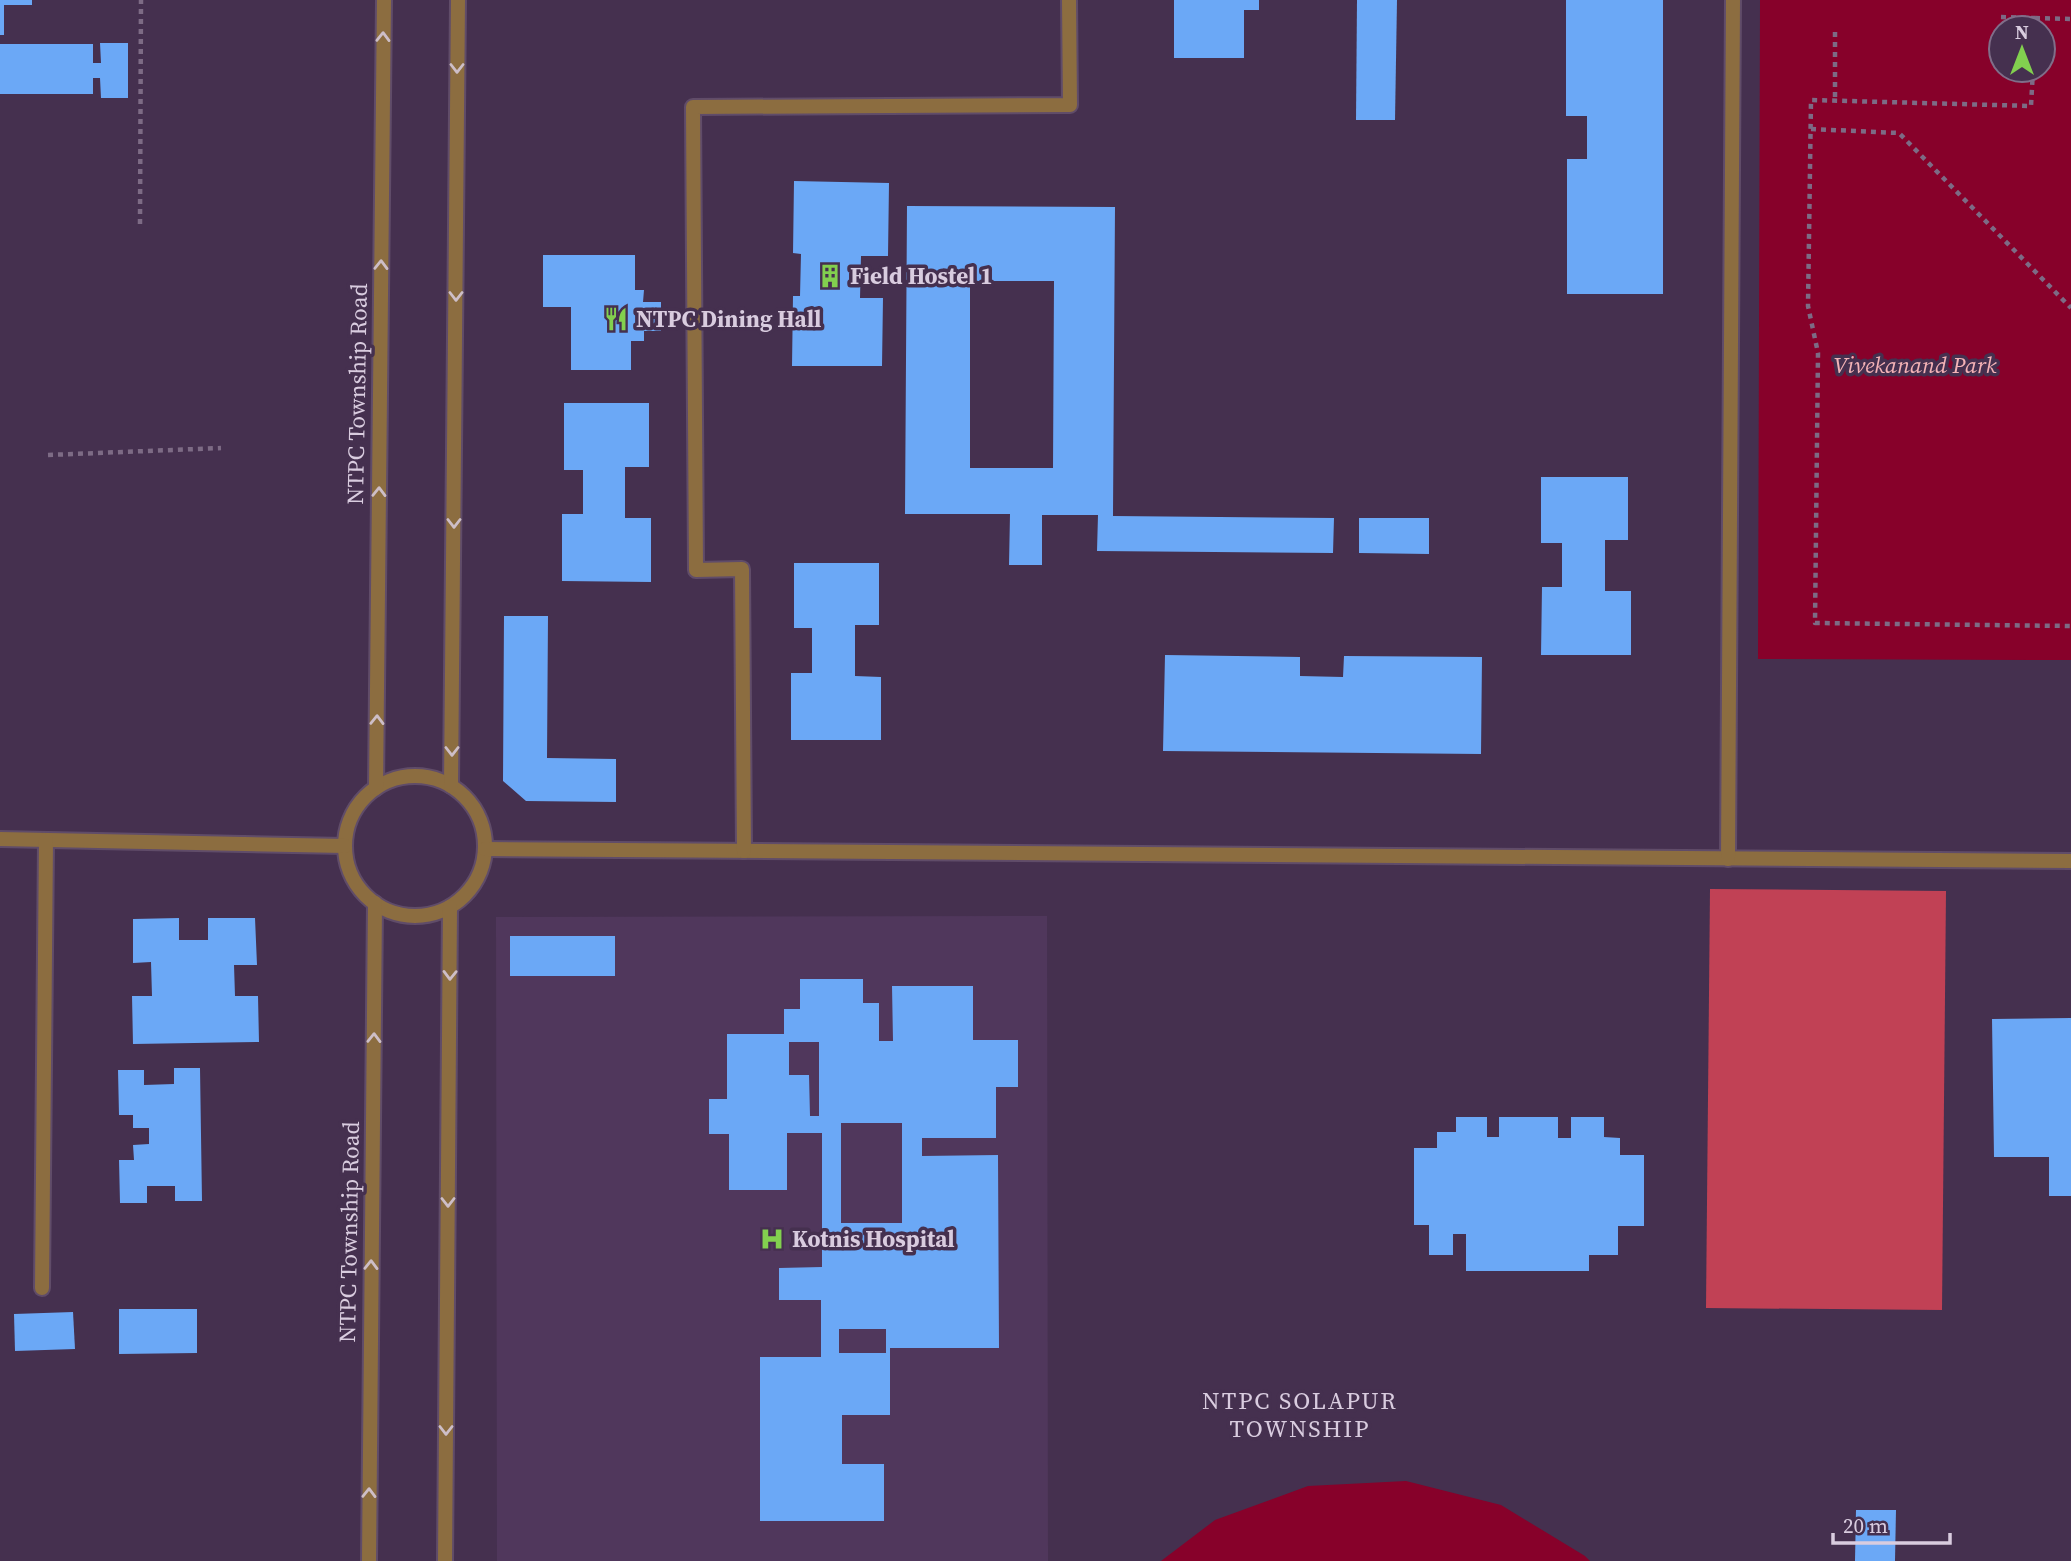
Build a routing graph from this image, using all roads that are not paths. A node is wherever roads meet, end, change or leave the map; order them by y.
1 (384, 0) edge
2 (458, 0) edge
3 (1069, 0) edge
4 (1733, 0) edge
5 (452, 786) junction
6 (376, 788) junction
7 (0, 839) edge
8 (46, 840) junction
9 (345, 846) junction
10 (485, 849) junction
11 (744, 851) junction
12 (1728, 859) junction
13 (2071, 861) edge
14 (375, 903) junction
15 (450, 907) junction
16 (42, 1288) dead end
17 (369, 1561) edge
18 (445, 1561) edge

6 -> 1 street, NTPC Township Road
2 -> 5 street
3 - 11 street
4 - 12 street
5 - 6 street
5 - 10 street
6 - 9 street
7 - 8 street
8 - 9 street
8 - 16 street
9 - 14 street
10 - 11 street
10 - 15 street
11 - 12 street
12 - 13 street
14 - 15 street
17 -> 14 street, NTPC Township Road
15 -> 18 street

